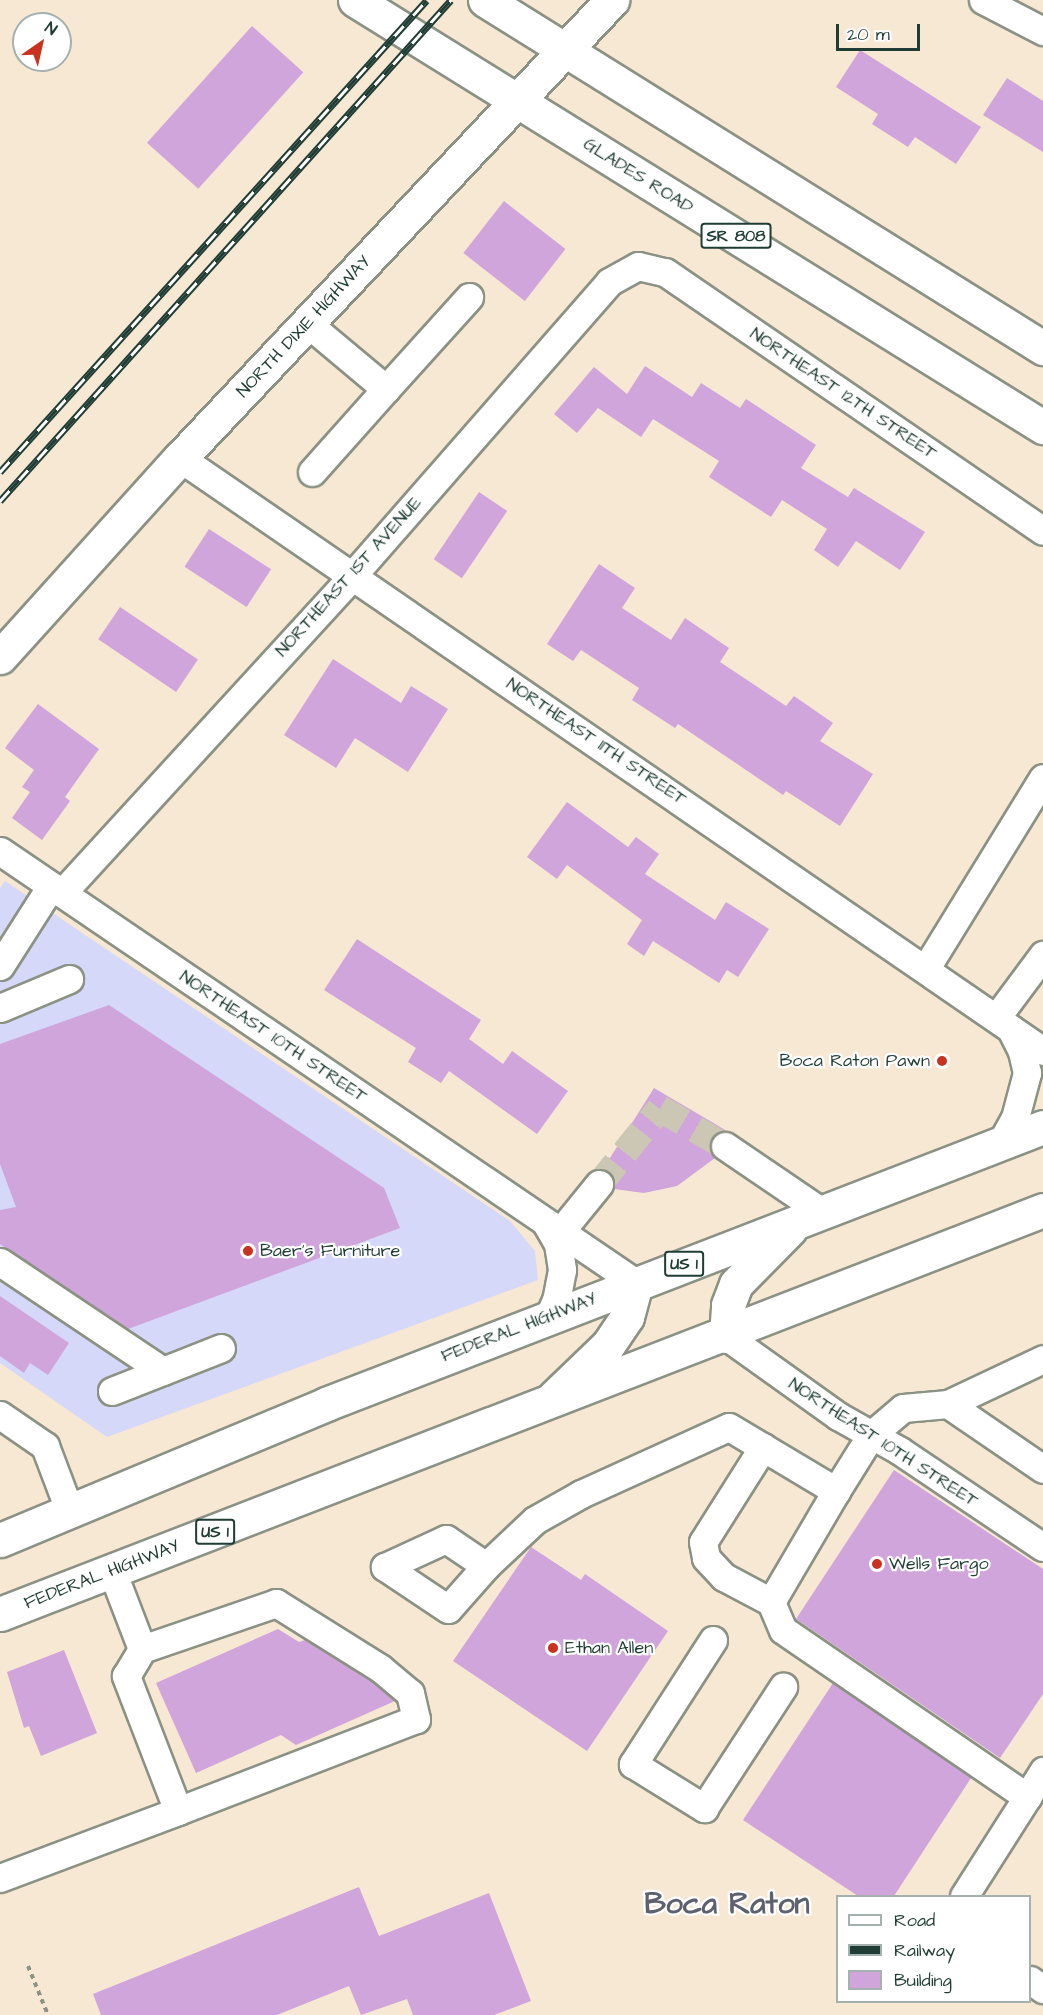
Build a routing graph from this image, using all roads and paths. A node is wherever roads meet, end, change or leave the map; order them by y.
1 (355, 0) edge
2 (485, 0) edge
3 (612, 0) edge
4 (983, 0) edge
5 (1043, 32) edge
6 (566, 51) junction
7 (516, 101) junction
8 (638, 266) joint
9 (469, 297) dead end
10 (307, 323) junction
11 (1043, 348) edge
12 (386, 389) junction
13 (1043, 427) edge
14 (180, 458) junction
15 (312, 472) dead end
16 (1043, 531) edge
17 (352, 576) junction
18 (0, 657) edge
19 (1043, 778) edge
20 (0, 851) edge
21 (57, 890) junction
22 (1043, 955) edge
23 (0, 966) edge
24 (926, 968) junction
25 (69, 979) dead end
26 (0, 1008) edge
27 (1003, 1024) junction
28 (1043, 1051) edge
29 (1043, 1127) edge
30 (1001, 1143) junction
31 (725, 1146) tunnel mouth
32 (599, 1184) tunnel mouth
33 (1043, 1210) edge
34 (810, 1216) junction
35 (553, 1227) junction
36 (0, 1262) edge
37 (636, 1283) junction
38 (548, 1318) junction
39 (726, 1336) junction
40 (221, 1348) dead end
41 (1043, 1359) edge
42 (163, 1371) junction
43 (112, 1391) dead end
44 (948, 1404) junction
45 (544, 1406) junction
46 (5, 1423) edge
47 (871, 1435) junction
48 (763, 1447) junction
49 (1040, 1463) edge
50 (836, 1491) junction
51 (70, 1512) junction
52 (0, 1540) edge
53 (1043, 1547) edge
54 (486, 1566) dead end
55 (112, 1572) junction
56 (771, 1602) junction
57 (0, 1614) edge
58 (713, 1640) dead end
59 (142, 1649) junction
60 (783, 1687) dead end
61 (1043, 1771) edge
62 (1027, 1797) junction
63 (178, 1811) junction
64 (0, 1878) edge
65 (965, 1895) edge
66 (28, 1966) dead end
67 (48, 2015) edge

1 - 7 main road, GLADES ROAD / SR 808
2 - 6 main road
3 - 6 main road, NORTH DIXIE HIGHWAY
4 - 5 street
6 - 7 main road, NORTH DIXIE HIGHWAY
6 - 11 main road
7 - 10 main road, NORTH DIXIE HIGHWAY
7 - 13 main road, GLADES ROAD / SR 808
8 - 16 street, NORTHEAST 12TH STREET
8 - 17 street, NORTHEAST 1ST AVENUE
9 - 12 street
10 - 12 street
10 - 14 main road, NORTH DIXIE HIGHWAY
12 - 15 street
14 - 17 street, NORTHEAST 11TH STREET
14 - 18 main road, NORTH DIXIE HIGHWAY
17 - 21 street, NORTHEAST 1ST AVENUE
17 - 24 street, NORTHEAST 11TH STREET
19 - 24 street
20 - 21 street, NORTHEAST 10TH STREET
21 - 23 street, NORTHEAST 1ST AVENUE
21 - 35 street, NORTHEAST 10TH STREET
22 - 27 street
24 - 27 street, NORTHEAST 11TH STREET
25 - 26 street
27 - 28 street, NORTHEAST 11TH STREET
27 - 30 street
29 - 30 main road, FEDERAL HIGHWAY / US 1
30 - 34 main road, FEDERAL HIGHWAY / US 1
31 - 34 street
32 - 35 street
33 - 39 main road, FEDERAL HIGHWAY / US 1
34 - 37 main road, FEDERAL HIGHWAY / US 1
34 - 39 main road
35 - 37 street, NORTHEAST 10TH STREET
35 - 38 street, NORTHEAST 10TH STREET
36 - 42 street
37 - 38 main road, FEDERAL HIGHWAY / US 1
37 - 45 main road
38 - 51 main road, FEDERAL HIGHWAY / US 1
39 - 45 main road, FEDERAL HIGHWAY / US 1
39 - 47 street, NORTHEAST 10TH STREET
40 - 42 street
41 - 44 street
42 - 43 street
44 - 47 street
44 - 49 street
45 - 55 main road, FEDERAL HIGHWAY / US 1
46 - 51 street
47 - 50 street
47 - 53 street, NORTHEAST 10TH STREET
48 - 50 street
48 - 54 street
48 - 56 street
50 - 56 street
51 - 52 main road, FEDERAL HIGHWAY / US 1
55 - 57 main road, FEDERAL HIGHWAY / US 1
55 - 59 street
56 - 62 street
58 - 60 street
59 - 63 street
59 - 63 street
61 - 62 street
62 - 65 street
63 - 64 street
66 - 67 path

